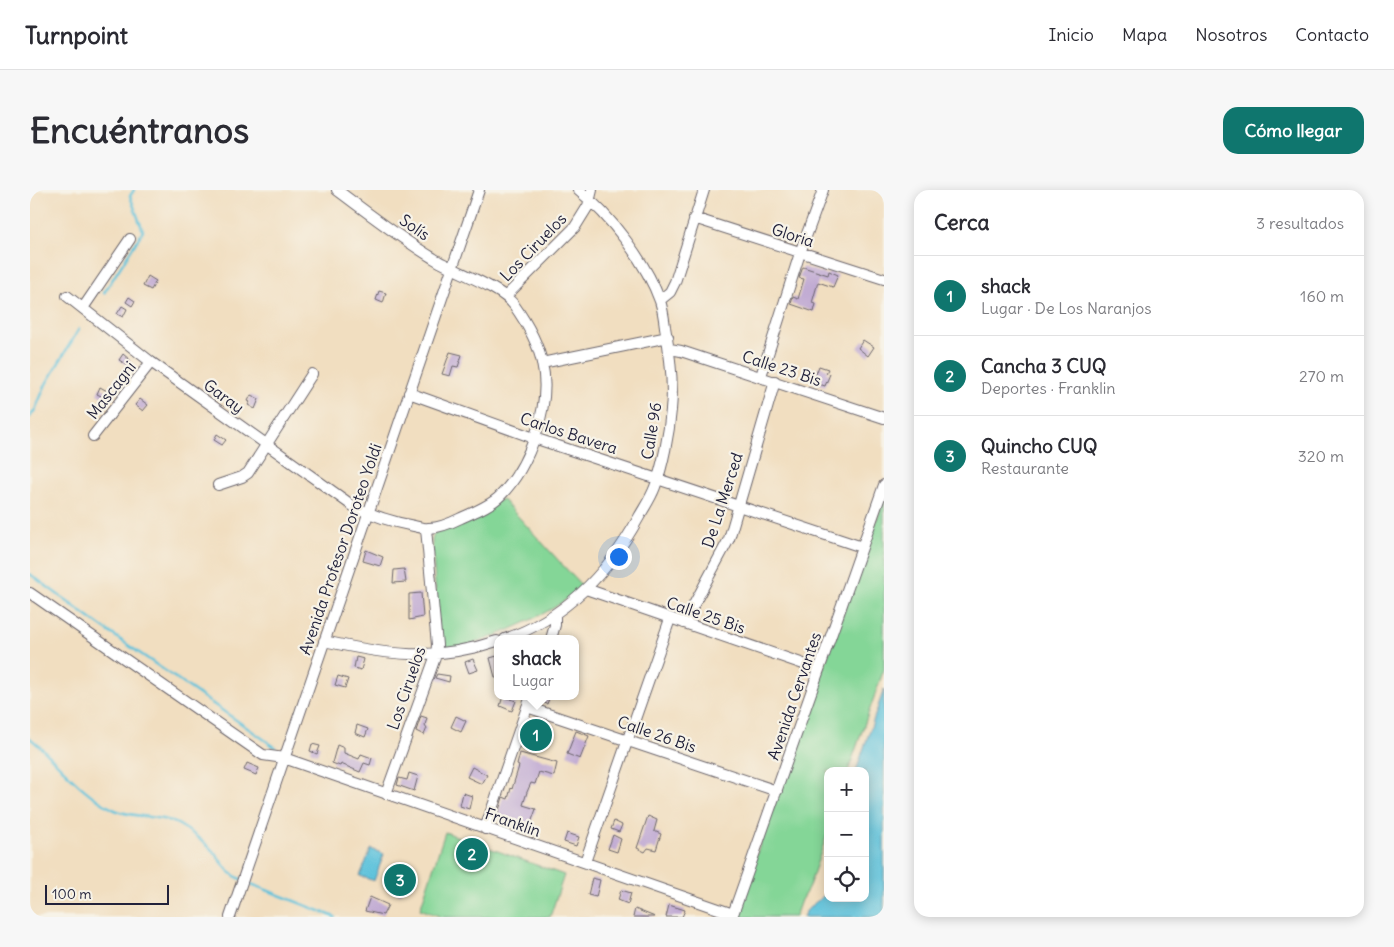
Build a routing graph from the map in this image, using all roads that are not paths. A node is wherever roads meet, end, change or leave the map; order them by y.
1 (337, 190) edge
2 (479, 190) edge
3 (578, 190) edge
4 (704, 190) edge
5 (823, 190) edge
6 (591, 195) edge
7 (694, 218) junction
8 (130, 239) dead end
9 (800, 253) junction
10 (453, 268) junction
11 (884, 279) edge
12 (67, 296) dead end
13 (506, 296) junction
14 (660, 300) junction
15 (83, 308) junction
16 (668, 337) junction
17 (670, 349) junction
18 (151, 362) junction
19 (542, 363) junction
20 (312, 374) dead end
21 (761, 376) junction
22 (775, 381) junction
23 (409, 393) junction
24 (884, 418) edge
25 (93, 436) dead end
26 (534, 438) junction
27 (265, 444) junction
28 (658, 478) junction
29 (218, 485) dead end
30 (884, 485) edge
31 (738, 506) junction
32 (368, 514) junction
33 (426, 529) junction
34 (862, 547) junction
35 (586, 589) junction
36 (30, 593) edge
37 (555, 614) junction
38 (670, 619) junction
39 (684, 623) junction
40 (514, 635) edge
41 (552, 635) edge
42 (324, 641) junction
43 (494, 642) edge
44 (436, 655) junction
45 (818, 669) junction
46 (530, 700) edge
47 (527, 707) junction
48 (627, 739) junction
49 (284, 758) junction
50 (777, 791) junction
51 (386, 794) junction
52 (486, 829) junction
53 (585, 862) junction
54 (732, 915) edge
55 (230, 917) edge

1 - 10 street, Solís
2 - 10 street, Avenida Profesor Doroteo Yoldi
3 - 6 street, Calle 96
4 - 7 street
5 - 9 street
6 - 13 street, Los Ciruelos
6 - 14 street, Calle 96
7 - 9 street, Gloria
7 - 14 street
8 - 15 street
9 - 11 street, Gloria
9 - 21 street
10 - 13 street, Solís
10 - 23 street, Avenida Profesor Doroteo Yoldi
12 - 15 street, Garay
13 - 19 street
14 - 16 street, Calle 96
15 - 18 street, Garay
16 - 17 street, Calle 96
16 - 19 street
17 - 21 street, Calle 23 Bis
17 - 28 street, Calle 96
18 - 25 street, Mascagni
18 - 27 street, Garay
19 - 26 street
20 - 27 street
21 - 22 street, Calle 23 Bis
22 - 24 street, Calle 23 Bis
22 - 31 street, De La Merced
23 - 26 street, Carlos Bavera
23 - 32 street, Avenida Profesor Doroteo Yoldi
26 - 28 street, Carlos Bavera
26 - 33 street
27 - 29 street
27 - 32 street, Garay
28 - 31 street, Carlos Bavera
28 - 35 street, Calle 96
30 - 34 street, Avenida Cervantes
31 - 34 street, Carlos Bavera
31 - 39 street, De La Merced
32 - 33 street, Garay
32 - 42 street, Avenida Profesor Doroteo Yoldi
33 - 44 street, Los Ciruelos
34 - 45 street, Avenida Cervantes
35 - 37 street, Calle 96
35 - 38 street, Calle 25 Bis
36 - 49 street, Franklin
37 - 40 street, Calle 96
37 - 41 street
38 - 39 street, Calle 25 Bis
38 - 48 street
39 - 45 street, Calle 25 Bis
42 - 44 street
42 - 49 street, Avenida Profesor Doroteo Yoldi
43 - 44 street
44 - 51 street, Los Ciruelos
45 - 50 street, Avenida Cervantes
46 - 47 street
47 - 48 street, Calle 26 Bis
47 - 52 street
48 - 50 street, Calle 26 Bis
48 - 53 street
49 - 51 street, Franklin
49 - 55 street, Avenida Profesor Doroteo Yoldi
50 - 54 street, Avenida Cervantes
51 - 52 street, Franklin
52 - 53 street, Franklin
53 - 54 street, Franklin

